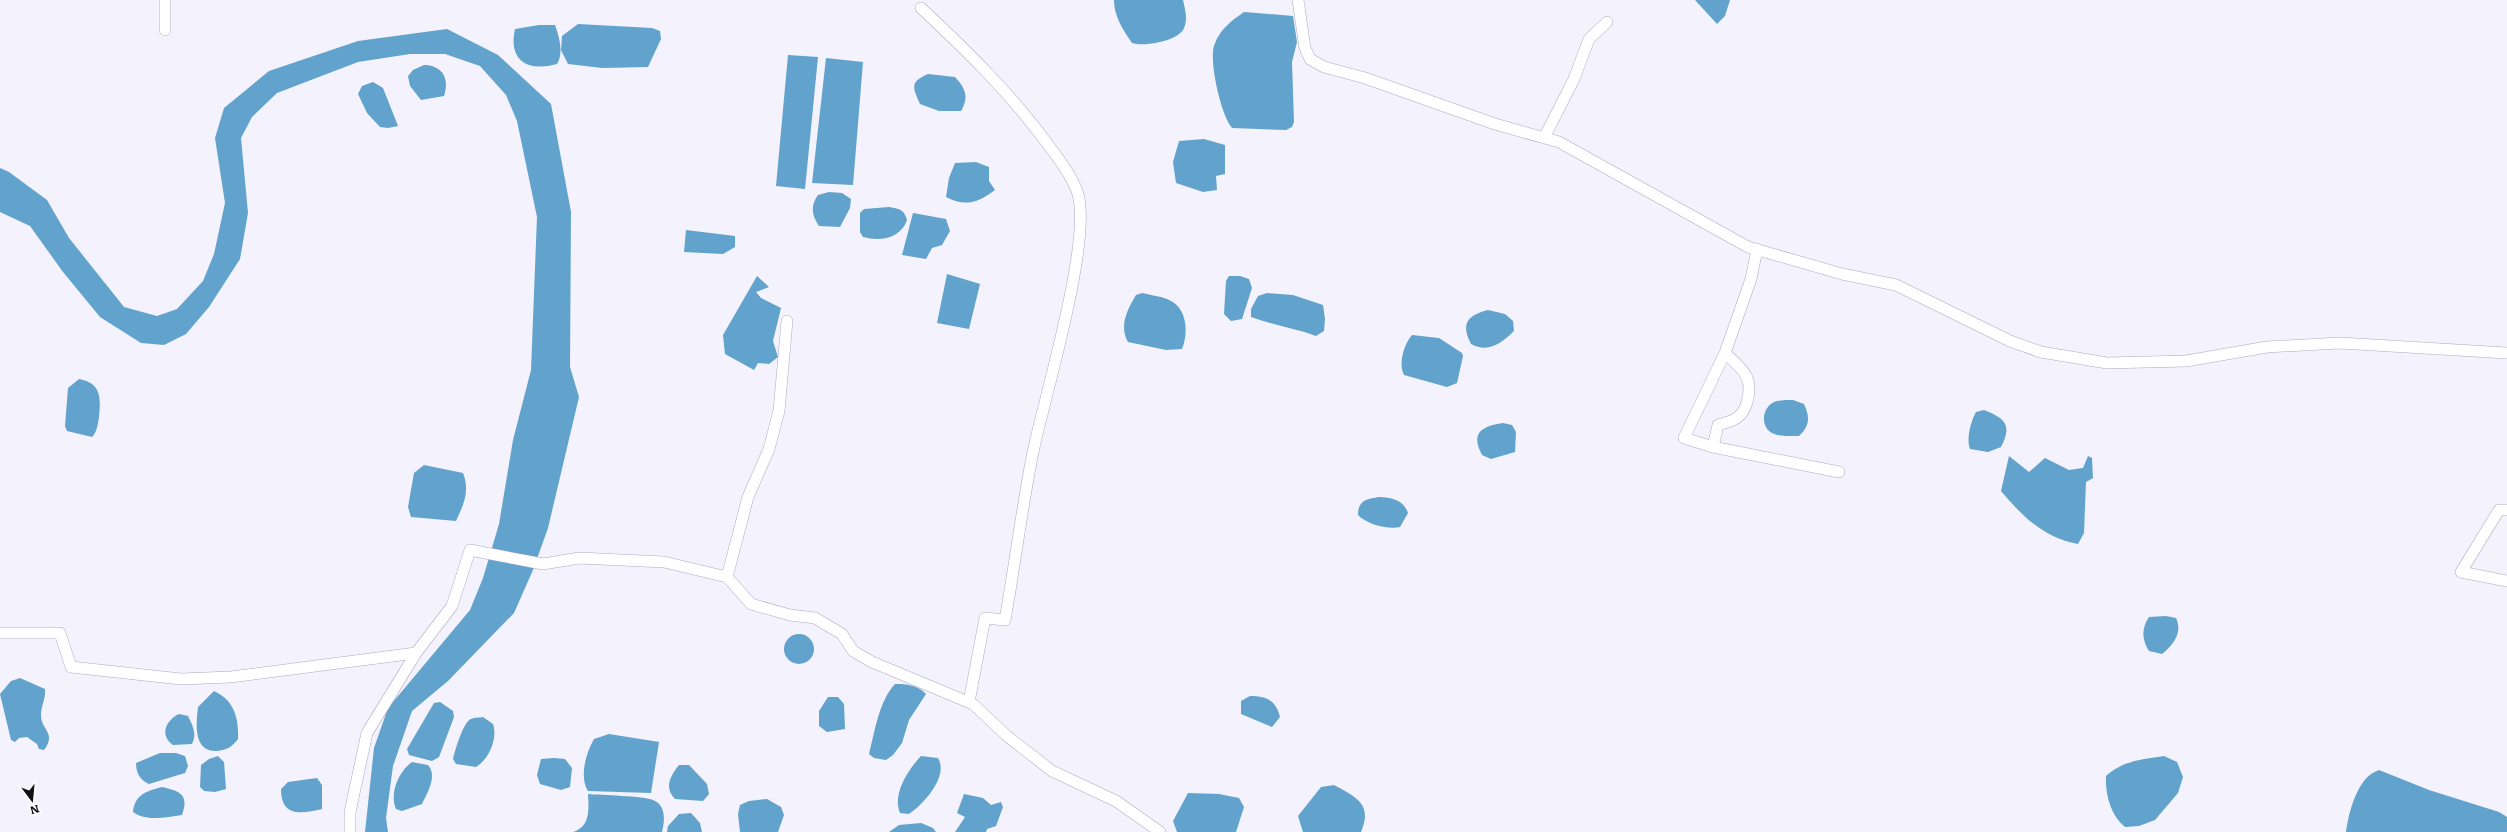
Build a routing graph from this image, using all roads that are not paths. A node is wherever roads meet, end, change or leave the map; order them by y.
1 (164, 0) edge
2 (1298, 0) edge
3 (921, 8) dead end
4 (1606, 22) dead end
5 (165, 30) dead end
6 (1544, 138) junction
7 (1757, 249) junction
8 (787, 321) dead end
9 (1725, 353) junction
10 (2507, 353) edge
11 (1713, 446) junction
12 (1839, 472) dead end
13 (2507, 510) edge
14 (727, 577) junction
15 (2507, 581) edge
16 (0, 633) edge
17 (416, 653) junction
18 (969, 702) junction
19 (350, 832) edge
20 (1160, 832) edge

1 - 5 street
2 - 6 street
3 - 18 street
4 - 6 street
6 - 7 street
7 - 9 street
7 - 10 street
8 - 14 street
9 - 11 street
9 - 11 street
11 - 12 street
13 - 15 street
14 - 17 street
14 - 18 street
16 - 17 street
17 - 19 street
18 - 20 street

